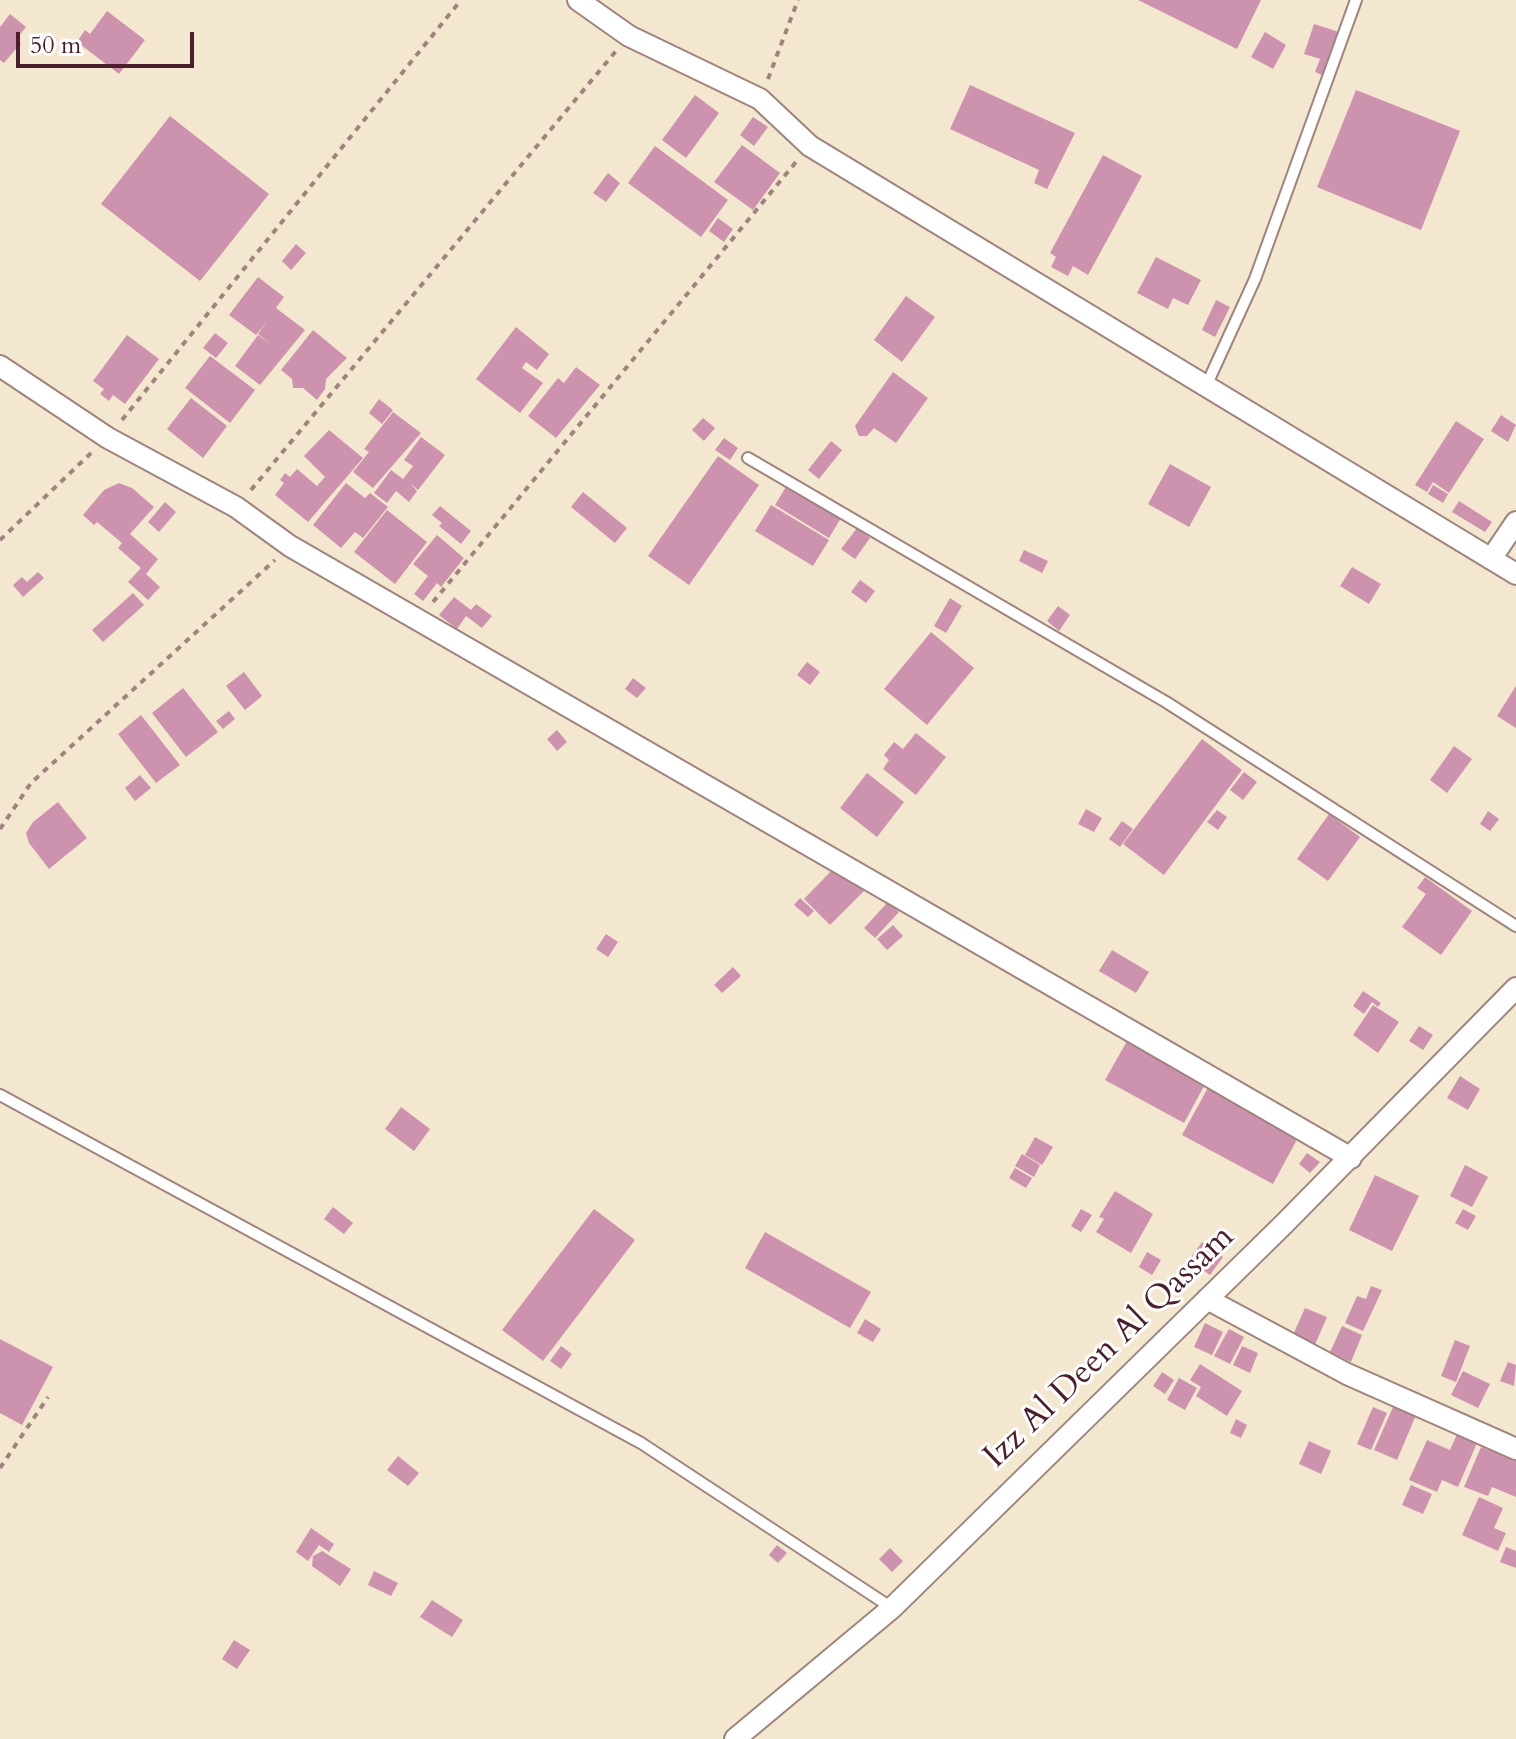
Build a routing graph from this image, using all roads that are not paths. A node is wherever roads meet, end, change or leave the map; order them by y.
1 (578, 0) edge
2 (1356, 0) edge
3 (0, 366) edge
4 (1207, 384) junction
5 (748, 458) dead end
6 (1516, 522) edge
7 (1491, 559) junction
8 (1516, 574) edge
9 (1516, 926) edge
10 (1516, 988) edge
11 (0, 1095) edge
12 (1351, 1158) junction
13 (1207, 1299) junction
14 (1516, 1449) edge
15 (892, 1608) junction
16 (735, 1739) edge

1 - 4 street
2 - 4 lane
3 - 12 street
4 - 7 street
5 - 9 lane
6 - 7 street
7 - 8 street
10 - 12 street, Izz Al Deen Al Qassam
11 - 15 lane
12 - 13 street, Izz Al Deen Al Qassam
13 - 14 street
13 - 15 street, Izz Al Deen Al Qassam
15 - 16 street, Izz Al Deen Al Qassam

